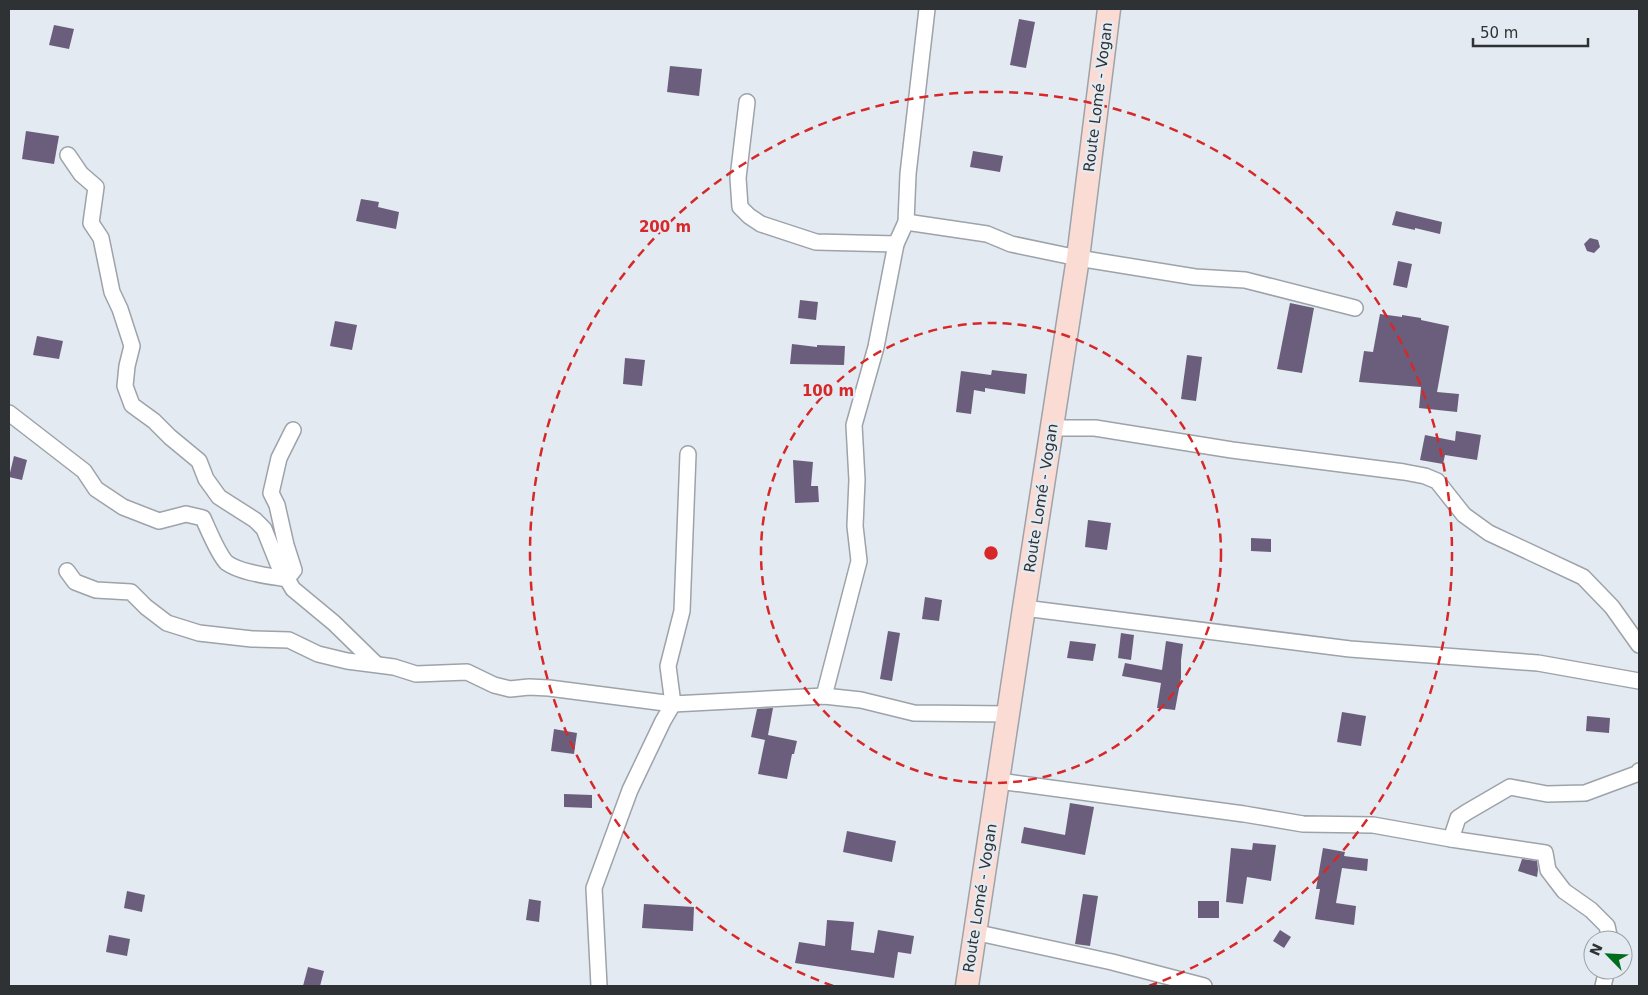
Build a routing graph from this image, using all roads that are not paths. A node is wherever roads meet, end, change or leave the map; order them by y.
1 (927, 9) edge
2 (1109, 9) edge
3 (747, 102) dead end
4 (68, 155) dead end
5 (906, 222) junction
6 (896, 244) junction
7 (1078, 258) junction
8 (1355, 308) dead end
9 (9, 413) edge
10 (1051, 428) junction
11 (293, 430) dead end
12 (688, 454) dead end
13 (67, 571) dead end
14 (287, 579) junction
15 (1024, 608) junction
16 (1639, 645) edge
17 (376, 664) junction
18 (1639, 681) edge
19 (824, 696) junction
20 (674, 704) junction
21 (1008, 714) junction
22 (1639, 771) edge
23 (998, 781) junction
24 (1451, 839) junction
25 (1608, 930) edge
26 (974, 932) junction
27 (599, 986) edge
28 (967, 986) edge
29 (1204, 986) edge

1 - 5 street
2 - 7 main road, Route Lomé - Vogan
3 - 6 street
4 - 14 street
5 - 6 street
5 - 7 street
6 - 19 street
7 - 8 street
7 - 10 main road, Route Lomé - Vogan
9 - 14 street
10 - 15 main road, Route Lomé - Vogan
10 - 16 street
11 - 14 street
12 - 20 street
13 - 17 street
14 - 17 street
15 - 18 street
15 - 21 main road, Route Lomé - Vogan
17 - 20 street
19 - 20 street
19 - 21 street
20 - 27 street
21 - 23 main road, Route Lomé - Vogan
22 - 24 street
23 - 24 street
23 - 26 main road, Route Lomé - Vogan
24 - 25 street
26 - 28 main road, Route Lomé - Vogan
26 - 29 street

